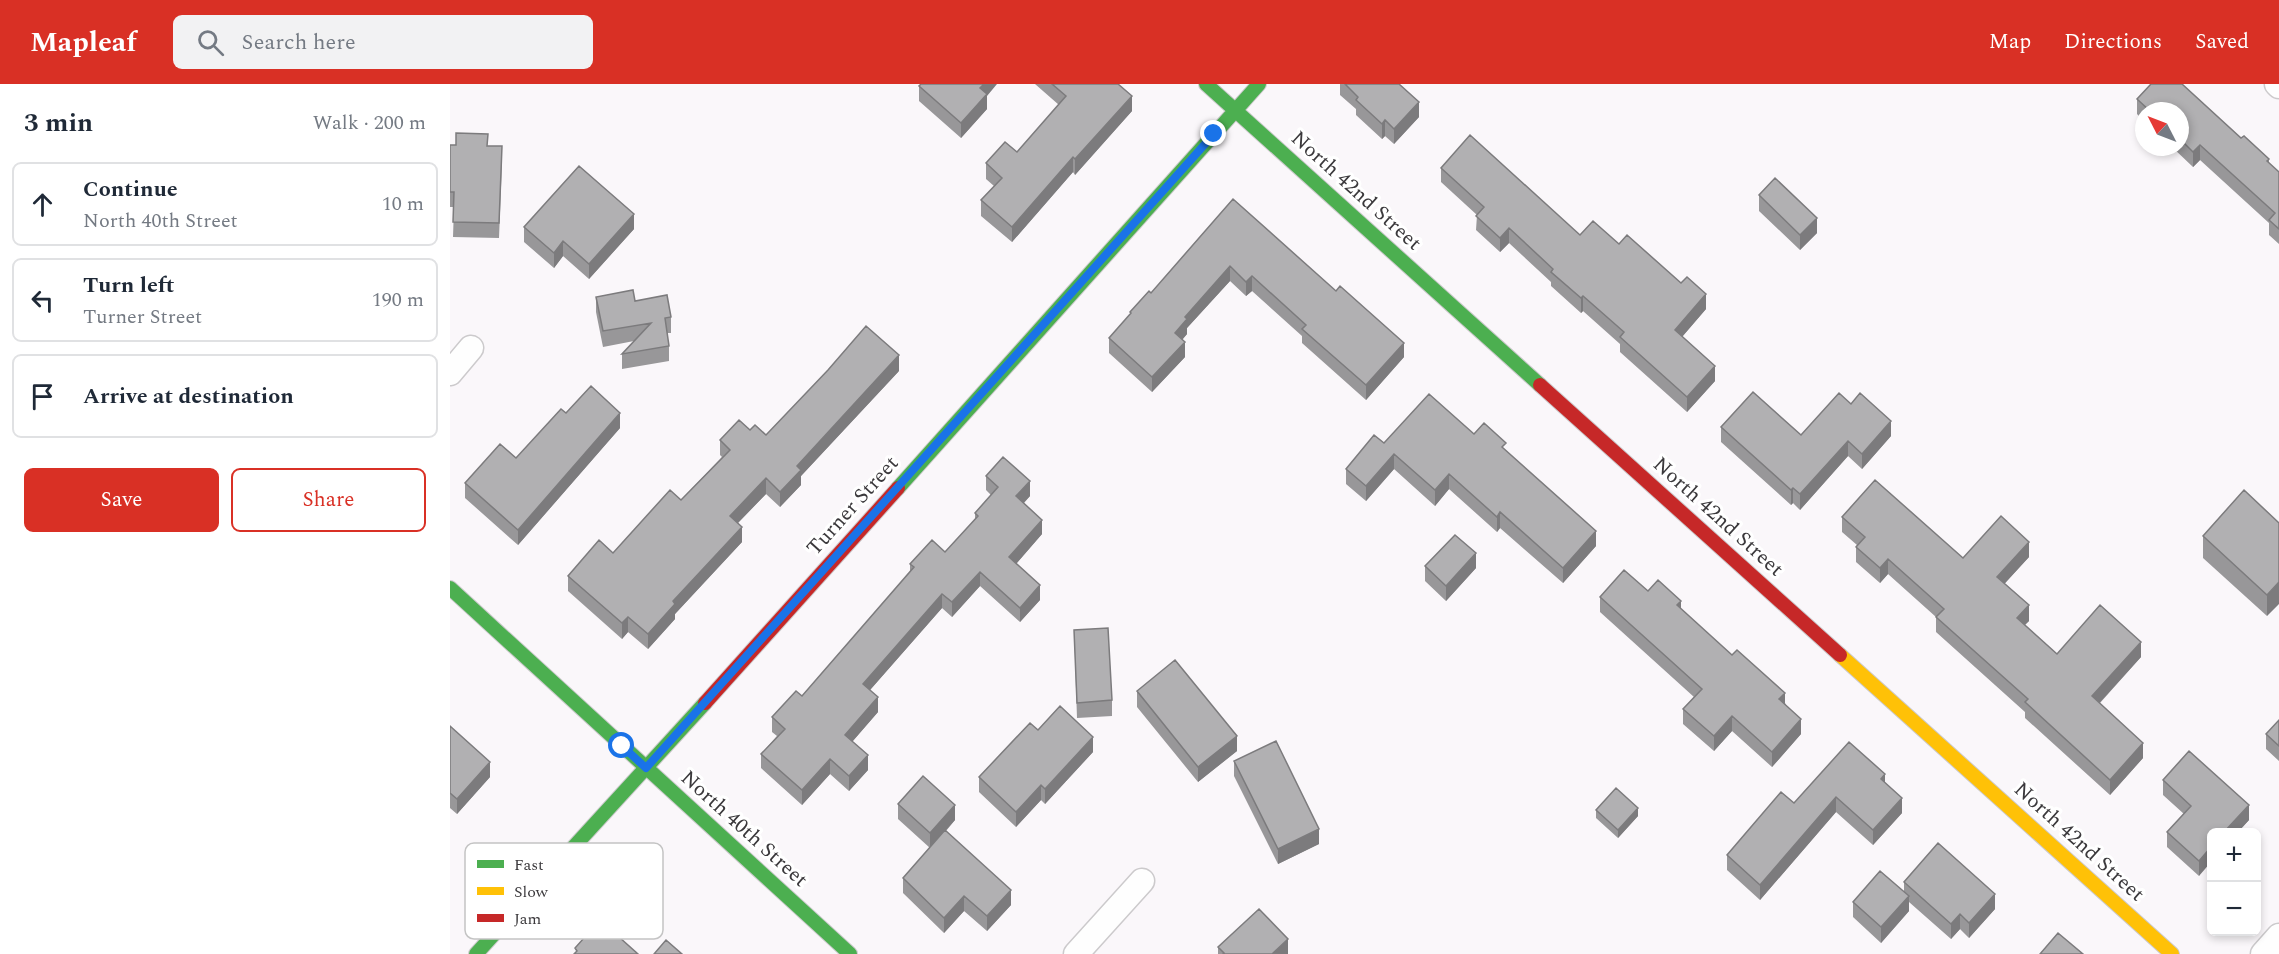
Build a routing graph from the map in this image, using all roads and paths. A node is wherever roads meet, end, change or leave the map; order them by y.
1 (1206, 84) edge
2 (1259, 84) edge
3 (1235, 111) junction
4 (471, 348) dead end
5 (450, 373) edge
6 (450, 588) edge
7 (646, 768) junction
8 (577, 843) edge
9 (1142, 881) dead end
10 (2279, 936) edge
11 (490, 939) edge
12 (476, 954) edge
13 (850, 954) edge
14 (1076, 954) edge
15 (2172, 954) edge
16 (2263, 954) edge

1 - 3 street, North 42nd Street
2 - 3 street, Turner Street
3 - 7 street, Turner Street
3 - 15 street, North 42nd Street
4 - 5 street
6 - 7 street, North 40th Street
7 - 8 street, Turner Street
7 - 13 street, North 40th Street
9 - 14 street
10 - 16 street
11 - 12 street, Turner Street

